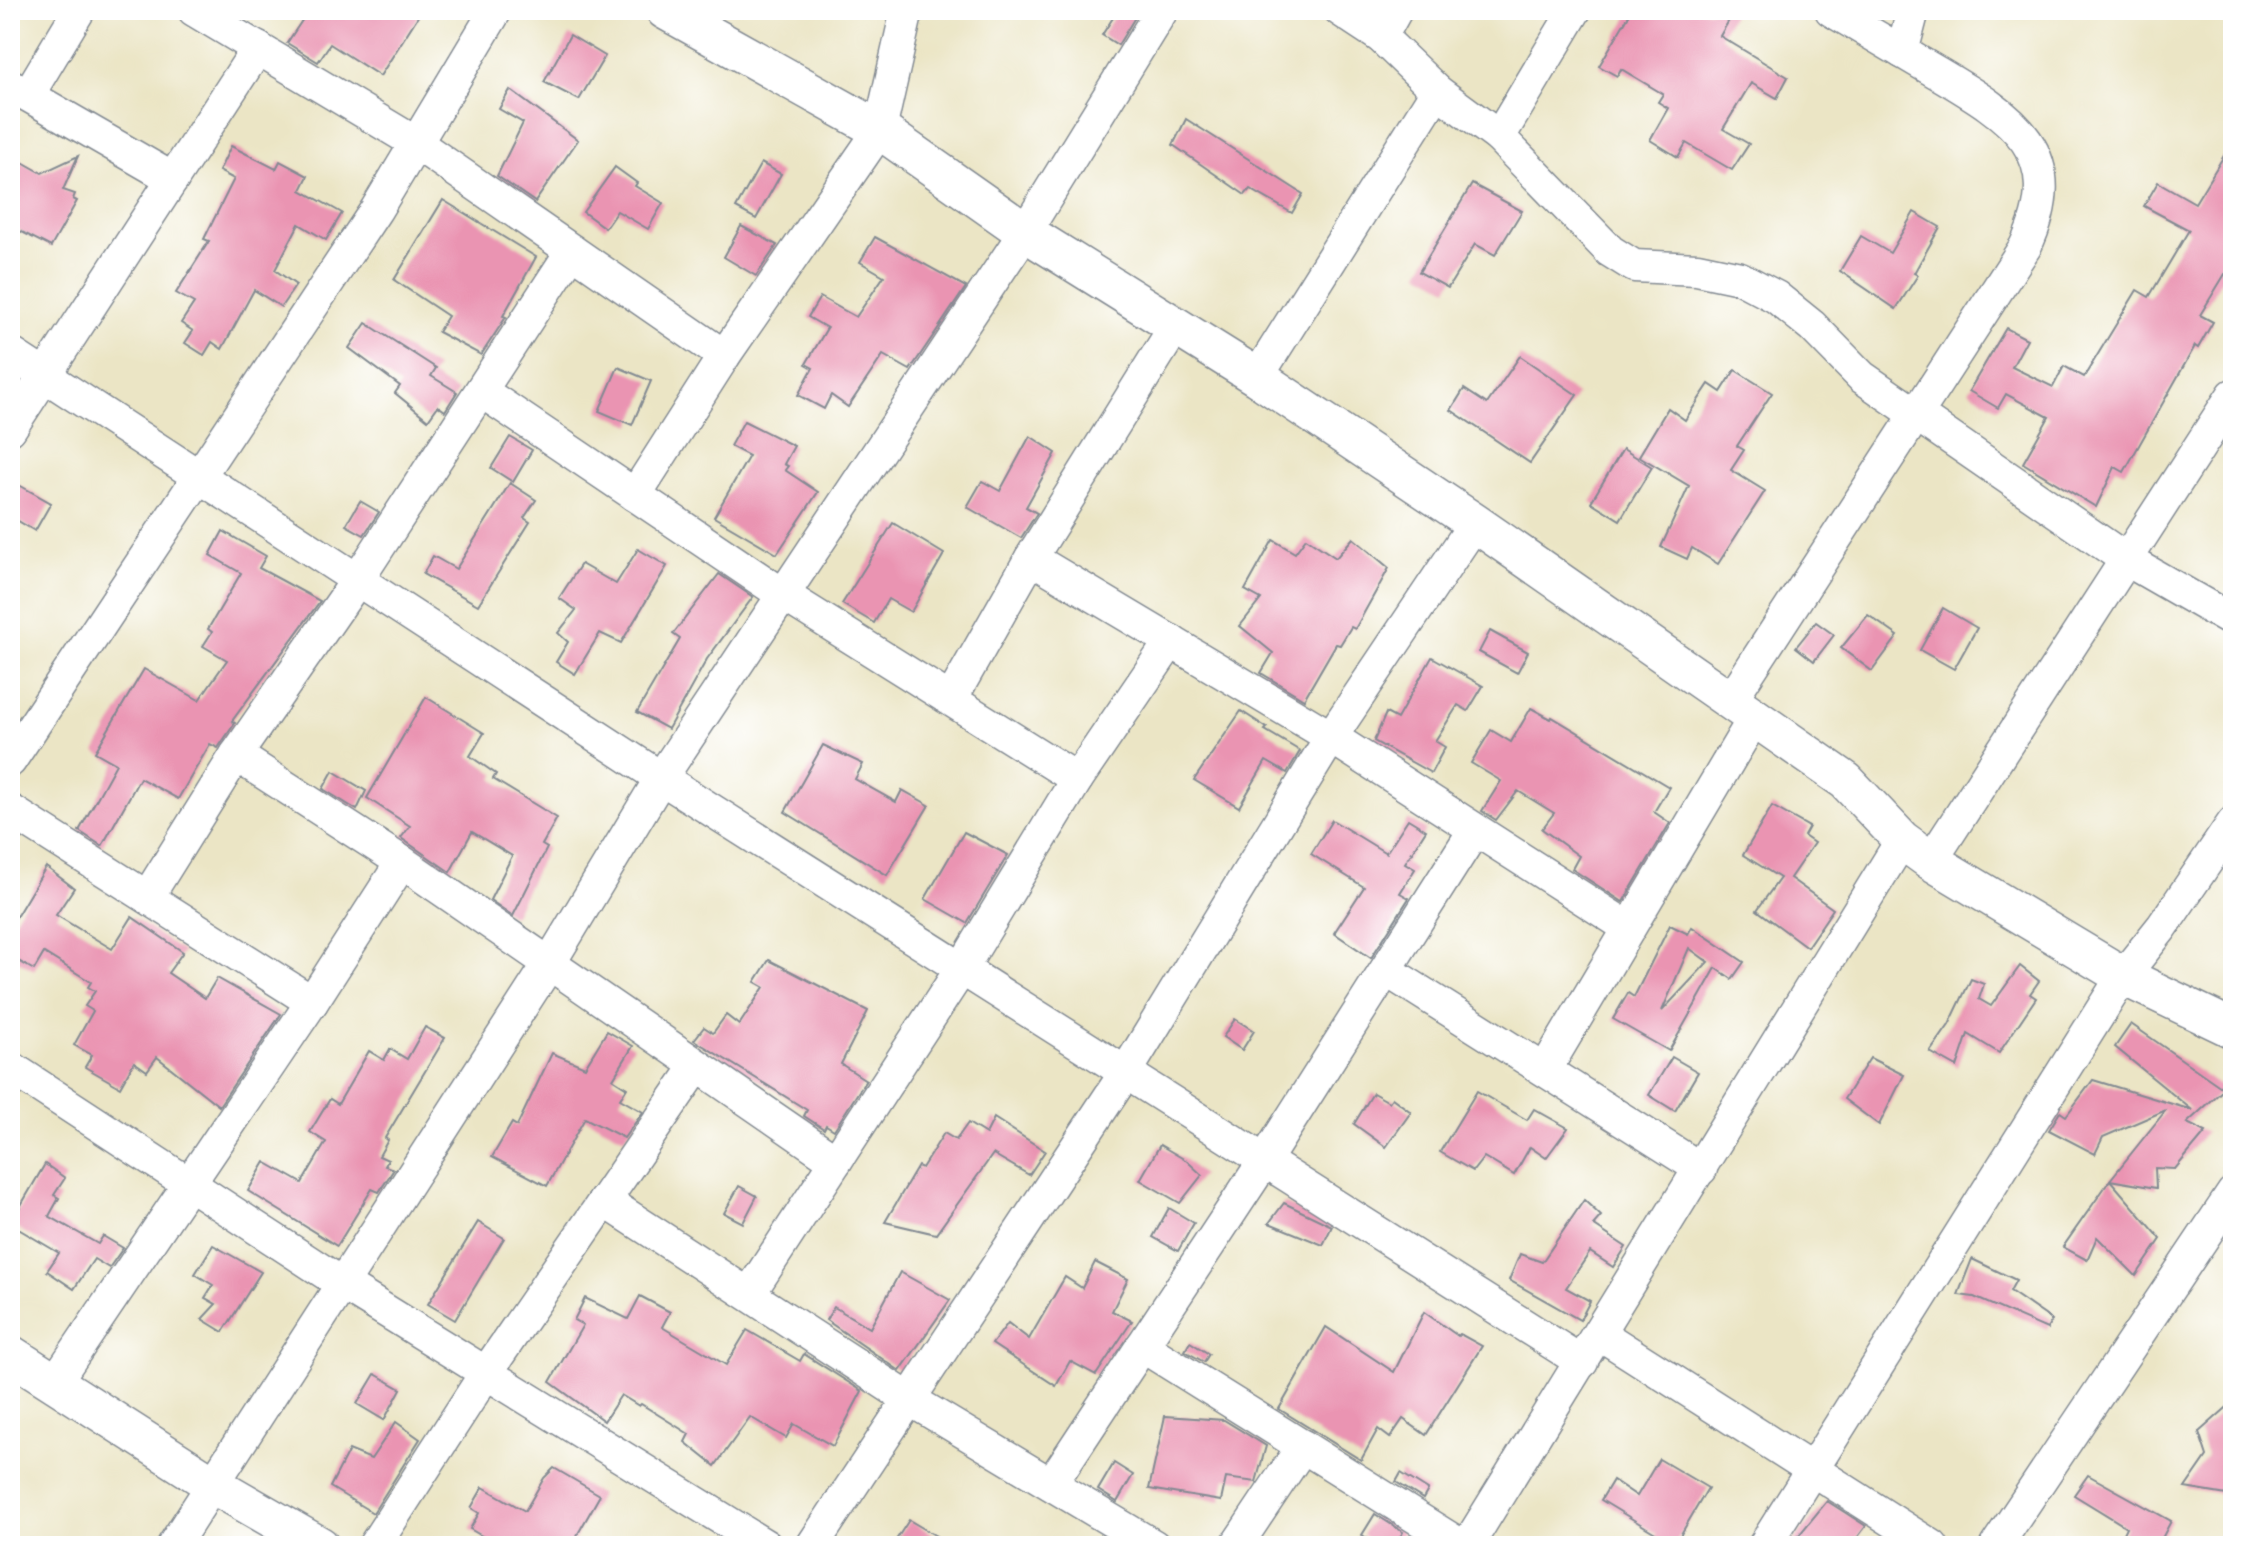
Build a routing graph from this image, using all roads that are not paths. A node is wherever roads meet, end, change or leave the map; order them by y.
1 (79, 10) edge
2 (194, 10) edge
3 (496, 10) edge
4 (665, 10) edge
5 (907, 10) edge
6 (1162, 10) edge
7 (1340, 10) edge
8 (1575, 10) edge
9 (1831, 10) edge
10 (1913, 10) edge
11 (1388, 24) edge
12 (258, 48) junction
13 (1902, 52) junction
14 (19, 90) edge
15 (1437, 91) junction
16 (880, 130) junction
17 (1499, 137) junction
18 (416, 143) junction
19 (173, 179) junction
20 (1025, 232) junction
21 (572, 251) junction
22 (1175, 327) junction
23 (10, 353) edge
24 (724, 356) junction
25 (44, 377) junction
26 (1257, 377) junction
27 (481, 391) junction
28 (2233, 395) edge
29 (1917, 416) junction
30 (10, 429) edge
31 (200, 476) junction
32 (635, 495) junction
33 (1475, 523) junction
34 (1031, 558) junction
35 (2127, 560) junction
36 (356, 582) junction
37 (782, 594) junction
38 (2233, 621) edge
39 (1171, 641) junction
40 (951, 699) junction
41 (1744, 707) junction
42 (1331, 737) junction
43 (236, 755) junction
44 (10, 761) edge
45 (661, 778) junction
46 (1077, 779) junction
47 (10, 810) edge
48 (2233, 823) edge
49 (1474, 831) junction
50 (1916, 850) junction
51 (402, 862) junction
52 (148, 896) junction
53 (1629, 928) junction
54 (549, 964) junction
55 (962, 968) junction
56 (1386, 970) junction
57 (2123, 976) junction
58 (312, 1002) junction
59 (2233, 1029) edge
60 (697, 1066) junction
61 (10, 1067) edge
62 (1545, 1070) junction
63 (1126, 1072) junction
64 (1265, 1160) junction
65 (836, 1161) junction
66 (1701, 1169) junction
67 (190, 1183) junction
68 (2233, 1193) edge
69 (605, 1201) junction
70 (344, 1285) junction
71 (749, 1294) junction
72 (1600, 1334) junction
73 (1142, 1346) junction
74 (10, 1354) edge
75 (1582, 1362) junction
76 (486, 1373) junction
77 (55, 1382) junction
78 (909, 1399) junction
79 (1303, 1446) junction
80 (1814, 1467) junction
81 (1051, 1484) junction
82 (214, 1485) junction
83 (173, 1546) edge
84 (320, 1546) edge
85 (374, 1546) edge
86 (766, 1546) edge
87 (812, 1546) edge
88 (1154, 1546) edge
89 (1236, 1546) edge
90 (1464, 1546) edge
91 (1764, 1546) edge
92 (1932, 1546) edge
93 (1996, 1546) edge

1 - 14 street
2 - 12 street
3 - 18 street
4 - 16 street
5 - 16 street
6 - 20 street
7 - 11 street
8 - 17 street
9 - 13 street
10 - 13 street
11 - 15 street
12 - 18 street
12 - 19 street
13 - 29 street
14 - 19 street
15 - 17 street
15 - 26 street
16 - 20 street
16 - 24 street
17 - 29 street
18 - 21 street
18 - 31 street
19 - 25 street
20 - 22 street
20 - 37 street
21 - 24 street
21 - 27 street
22 - 26 street
22 - 34 street
23 - 25 street
24 - 32 street
25 - 30 street
25 - 31 street
26 - 33 street
27 - 32 street
27 - 36 street
28 - 35 street
29 - 35 street
29 - 41 street
31 - 36 street
31 - 44 street
32 - 37 street
33 - 41 street
33 - 42 street
34 - 39 street
34 - 40 street
35 - 38 street
35 - 50 street
36 - 43 street
36 - 45 street
37 - 40 street
37 - 45 street
39 - 42 street
39 - 46 street
40 - 46 street
41 - 50 street
41 - 53 street
42 - 49 street
42 - 63 street
43 - 51 street
43 - 52 street
45 - 54 street
45 - 55 street
46 - 55 street
47 - 52 street
48 - 57 street
49 - 53 street
49 - 56 street
50 - 57 street
50 - 66 street
51 - 54 street
51 - 58 street
52 - 58 street
53 - 62 street
54 - 60 street
54 - 70 street
55 - 63 street
55 - 65 street
56 - 62 street
56 - 64 street
57 - 59 street
57 - 80 street
58 - 67 street
60 - 65 street
60 - 69 street
61 - 67 street
62 - 66 street
63 - 64 street
63 - 78 street
64 - 73 street
64 - 75 street
65 - 71 street
66 - 72 street
67 - 70 street
67 - 77 street
68 - 93 street
69 - 71 street
69 - 76 street
70 - 76 street
70 - 82 street
71 - 78 street
72 - 75 street
72 - 80 street
73 - 79 street
73 - 81 street
74 - 77 street
75 - 90 street
76 - 85 street
76 - 86 street
77 - 82 street
78 - 81 street
78 - 87 street
79 - 89 street
79 - 90 street
80 - 91 street
80 - 92 street
81 - 88 street
82 - 83 street
82 - 84 street

